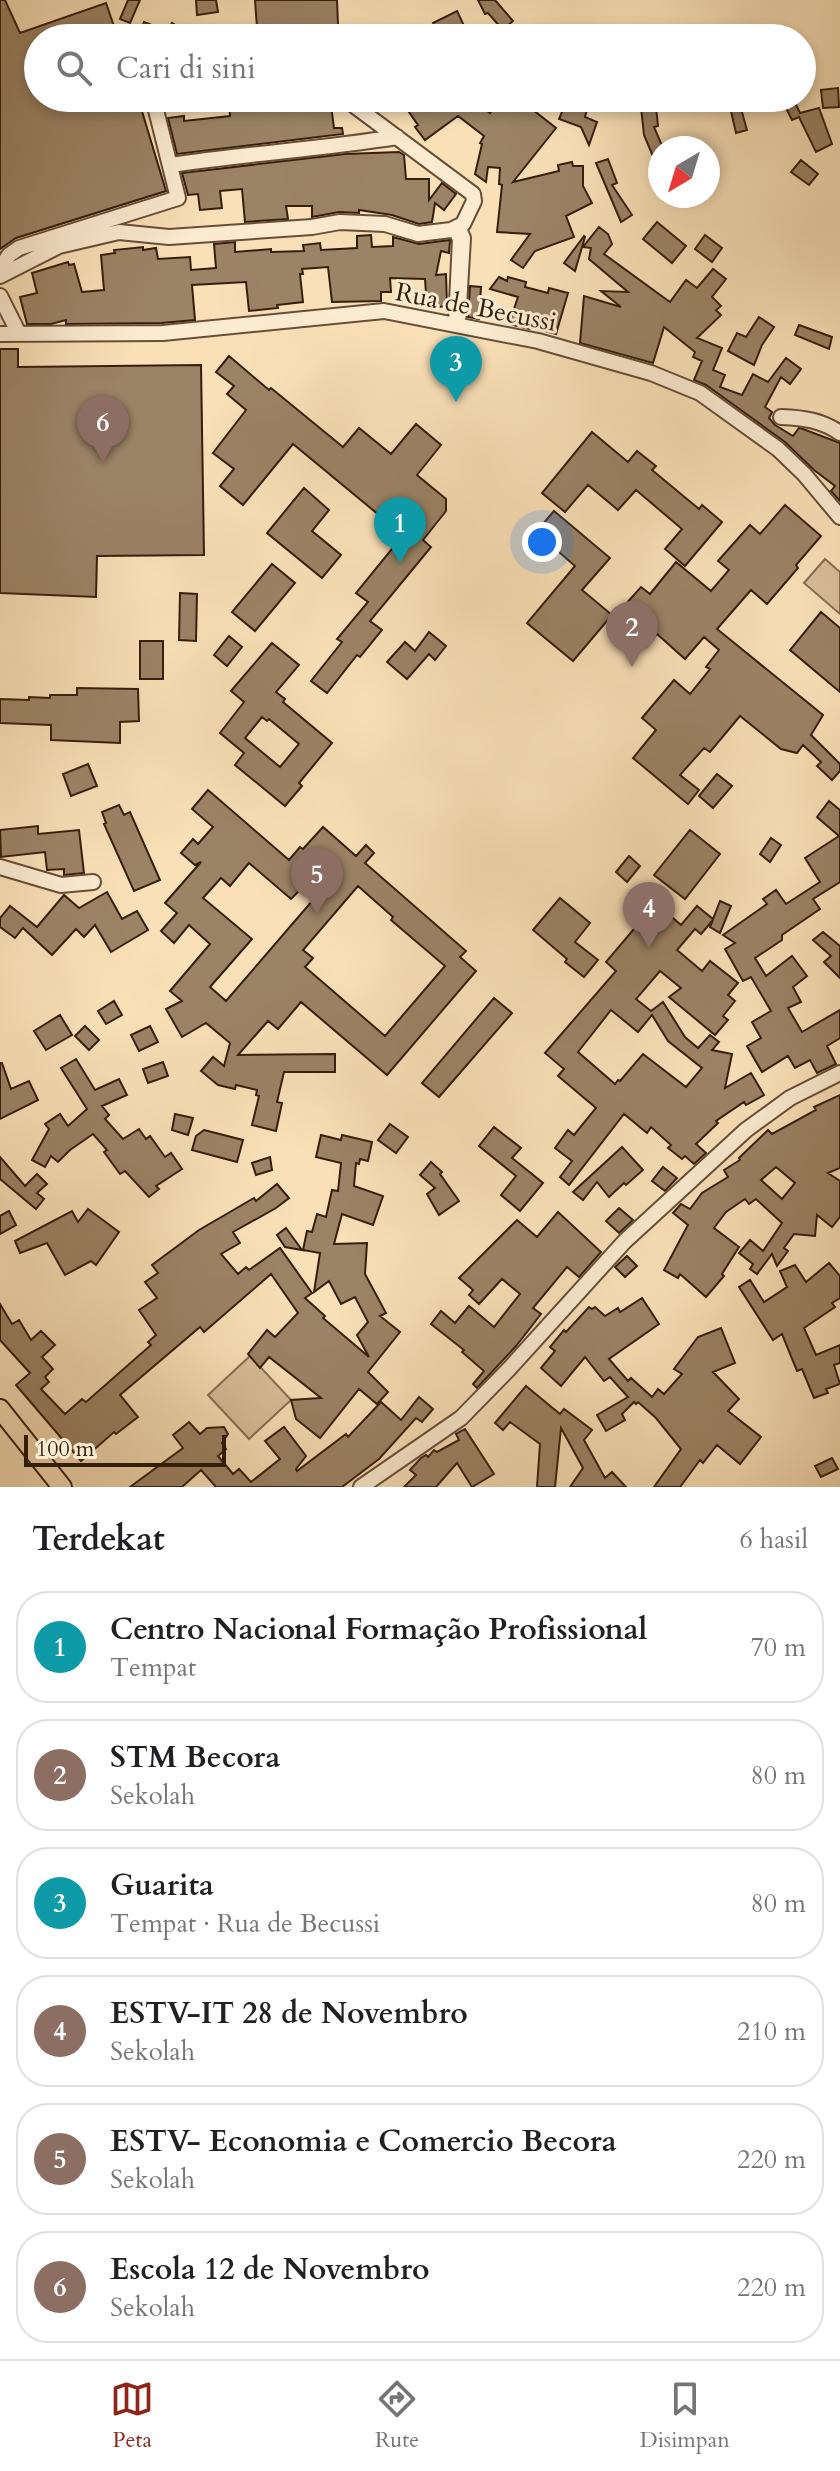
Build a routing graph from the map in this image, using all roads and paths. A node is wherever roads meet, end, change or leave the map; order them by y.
1 (157, 112) edge
2 (363, 112) edge
3 (397, 137) junction
4 (170, 165) junction
5 (456, 227) junction
6 (0, 269) edge
7 (0, 276) edge
8 (0, 296) edge
9 (0, 334) edge
10 (19, 334) junction
11 (781, 417) dead end
12 (840, 433) edge
13 (840, 517) edge
14 (0, 867) edge
15 (93, 882) dead end
16 (840, 1073) edge
17 (0, 1409) edge
18 (62, 1487) edge
19 (361, 1487) edge

1 - 4 street
2 - 3 street
3 - 4 street
3 - 5 street
4 - 6 street
5 - 5 street
5 - 7 street
8 - 10 street
9 - 10 street, Rua de Becussi
10 - 13 street, Rua de Becussi
11 - 12 street
14 - 15 street
16 - 19 street
17 - 18 main road

